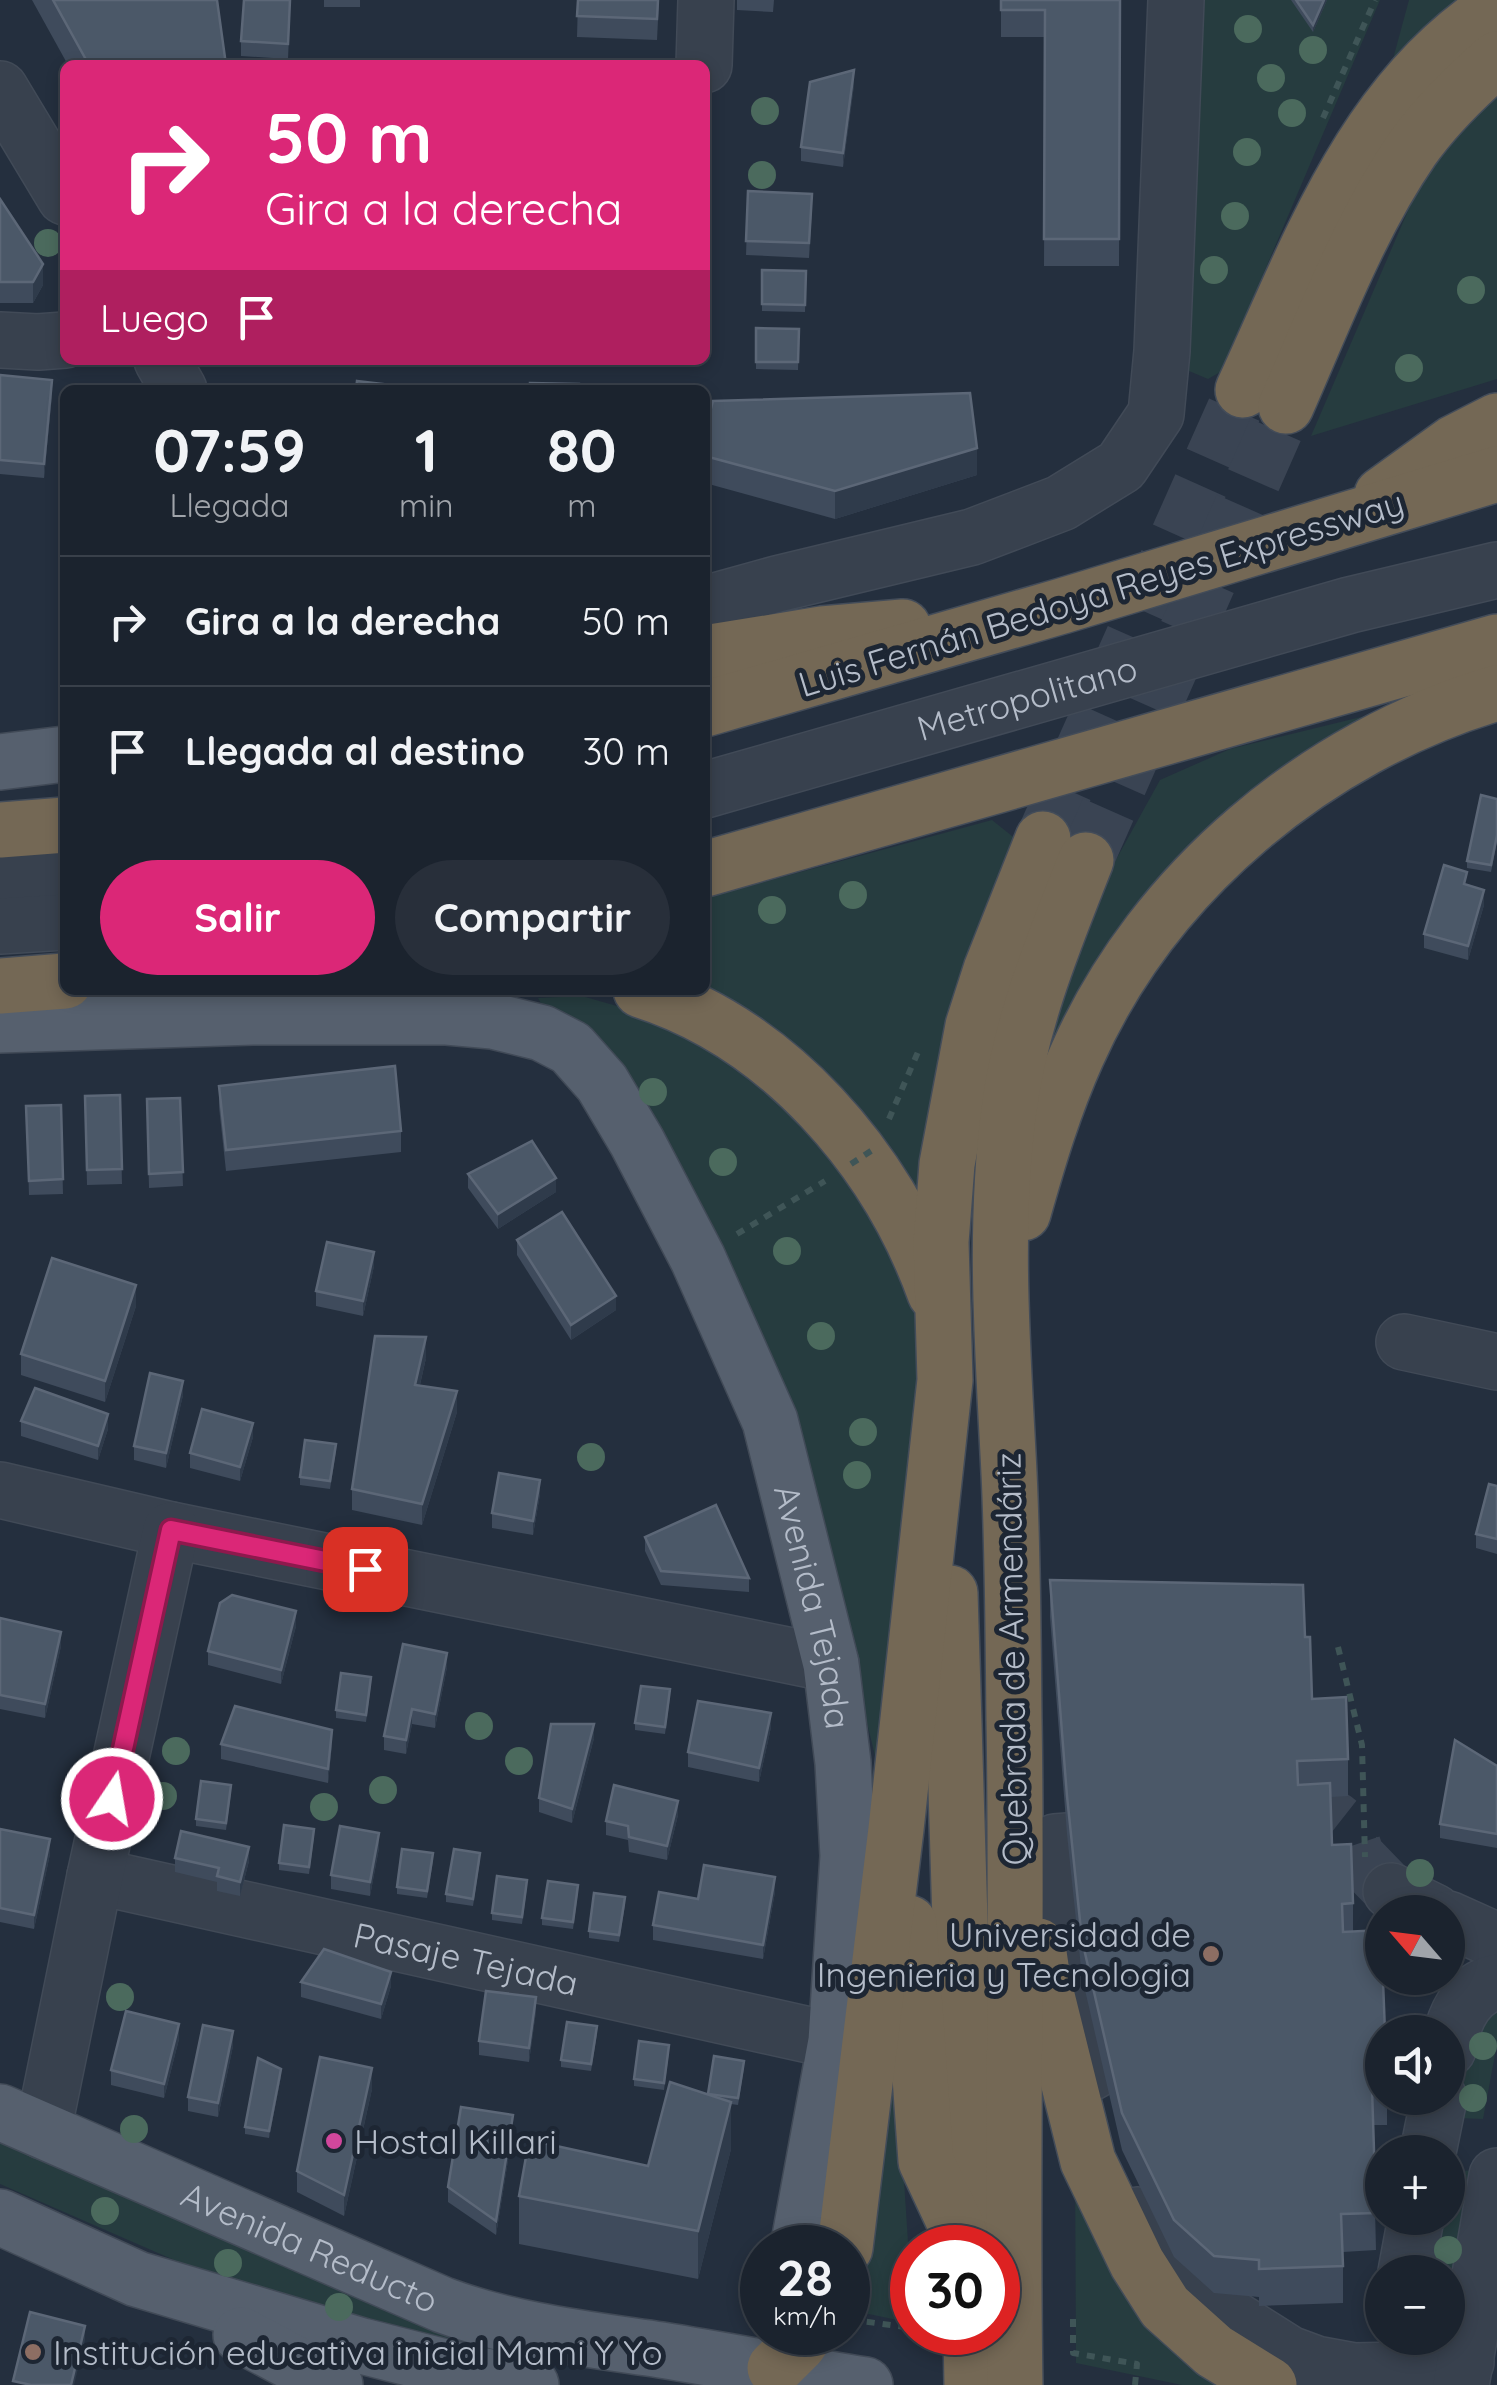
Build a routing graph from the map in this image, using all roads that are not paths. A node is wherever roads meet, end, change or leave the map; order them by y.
1 (706, 0) edge
2 (1176, 0) edge
3 (1497, 6) edge
4 (1497, 59) edge
5 (704, 60) edge
6 (0, 90) edge
7 (60, 189) edge
8 (0, 340) edge
9 (60, 340) edge
10 (1497, 421) edge
11 (1497, 474) edge
12 (1347, 520) junction
13 (1497, 555) edge
14 (1497, 570) edge
15 (710, 603) edge
16 (1350, 605) junction
17 (1020, 618) junction
18 (1497, 642) edge
19 (710, 652) edge
20 (1497, 692) edge
21 (710, 708) edge
22 (60, 755) edge
23 (0, 762) edge
24 (710, 789) edge
25 (60, 825) edge
26 (0, 830) edge
27 (710, 867) edge
28 (60, 869) edge
29 (0, 873) edge
30 (60, 922) edge
31 (0, 926) edge
32 (60, 980) edge
33 (0, 986) edge
34 (652, 995) edge
35 (0, 1025) edge
36 (1000, 1293) junction
37 (943, 1318) junction
38 (1404, 1342) dead end
39 (1497, 1362) edge
40 (945, 1380) junction
41 (0, 1490) edge
42 (171, 1530) junction
43 (831, 1664) junction
44 (1015, 1765) junction
45 (1068, 1841) edge
46 (96, 1876) junction
47 (1465, 1927) edge
48 (1497, 1941) edge
49 (1043, 1980) junction
50 (1497, 1982) edge
51 (1458, 2015) edge
52 (836, 2041) junction
53 (22, 2121) edge
54 (1497, 2176) edge
55 (0, 2217) edge
56 (802, 2225) edge
57 (848, 2225) edge
58 (981, 2225) edge
59 (985, 2225) edge
60 (1020, 2239) edge
61 (137, 2279) junction
62 (740, 2336) edge
63 (824, 2355) edge
64 (972, 2355) edge
65 (1008, 2355) edge
66 (1463, 2373) edge
67 (857, 2384) edge
68 (335, 2385) edge
69 (531, 2385) edge
70 (972, 2385) edge
71 (1015, 2385) edge
72 (1270, 2385) edge

1 - 5 street
2 - 15 street
3 - 4 highway
6 - 7 street
8 - 9 street
10 - 12 highway
11 - 12 highway, Luis Fernán Bedoya Reyes Expressway
12 - 17 highway, Luis Fernán Bedoya Reyes Expressway
13 - 16 street, Metropolitano
14 - 16 street, Metropolitano
16 - 24 street, Metropolitano
17 - 19 highway
17 - 21 highway, Luis Fernán Bedoya Reyes Expressway
18 - 27 highway
20 - 36 highway
22 - 23 main road
25 - 26 highway
28 - 29 street
30 - 31 street
32 - 33 highway
34 - 37 highway
35 - 43 main road, Avenida Tejada
36 - 37 highway, Quebrada de Armendáriz
36 - 44 highway, Quebrada de Armendáriz
37 - 40 highway
38 - 39 street
40 - 57 highway
40 - 58 highway, Quebrada de Armendáriz
41 - 42 street
42 - 43 street
42 - 46 street
43 - 52 main road, Avenida Tejada
44 - 49 highway
44 - 59 highway, Quebrada de Armendáriz
45 - 66 street
46 - 52 street, Pasaje Tejada
46 - 53 street
47 - 48 street
49 - 60 highway
49 - 72 highway
50 - 51 street
52 - 56 main road, Avenida Tejada
53 - 62 main road, Avenida Reducto
54 - 66 street
55 - 61 main road, Avenida Reducto
61 - 68 main road
61 - 69 main road, Avenida Reducto
63 - 67 main road, Avenida Reducto
64 - 70 highway
65 - 71 highway, Quebrada de Armendáriz

